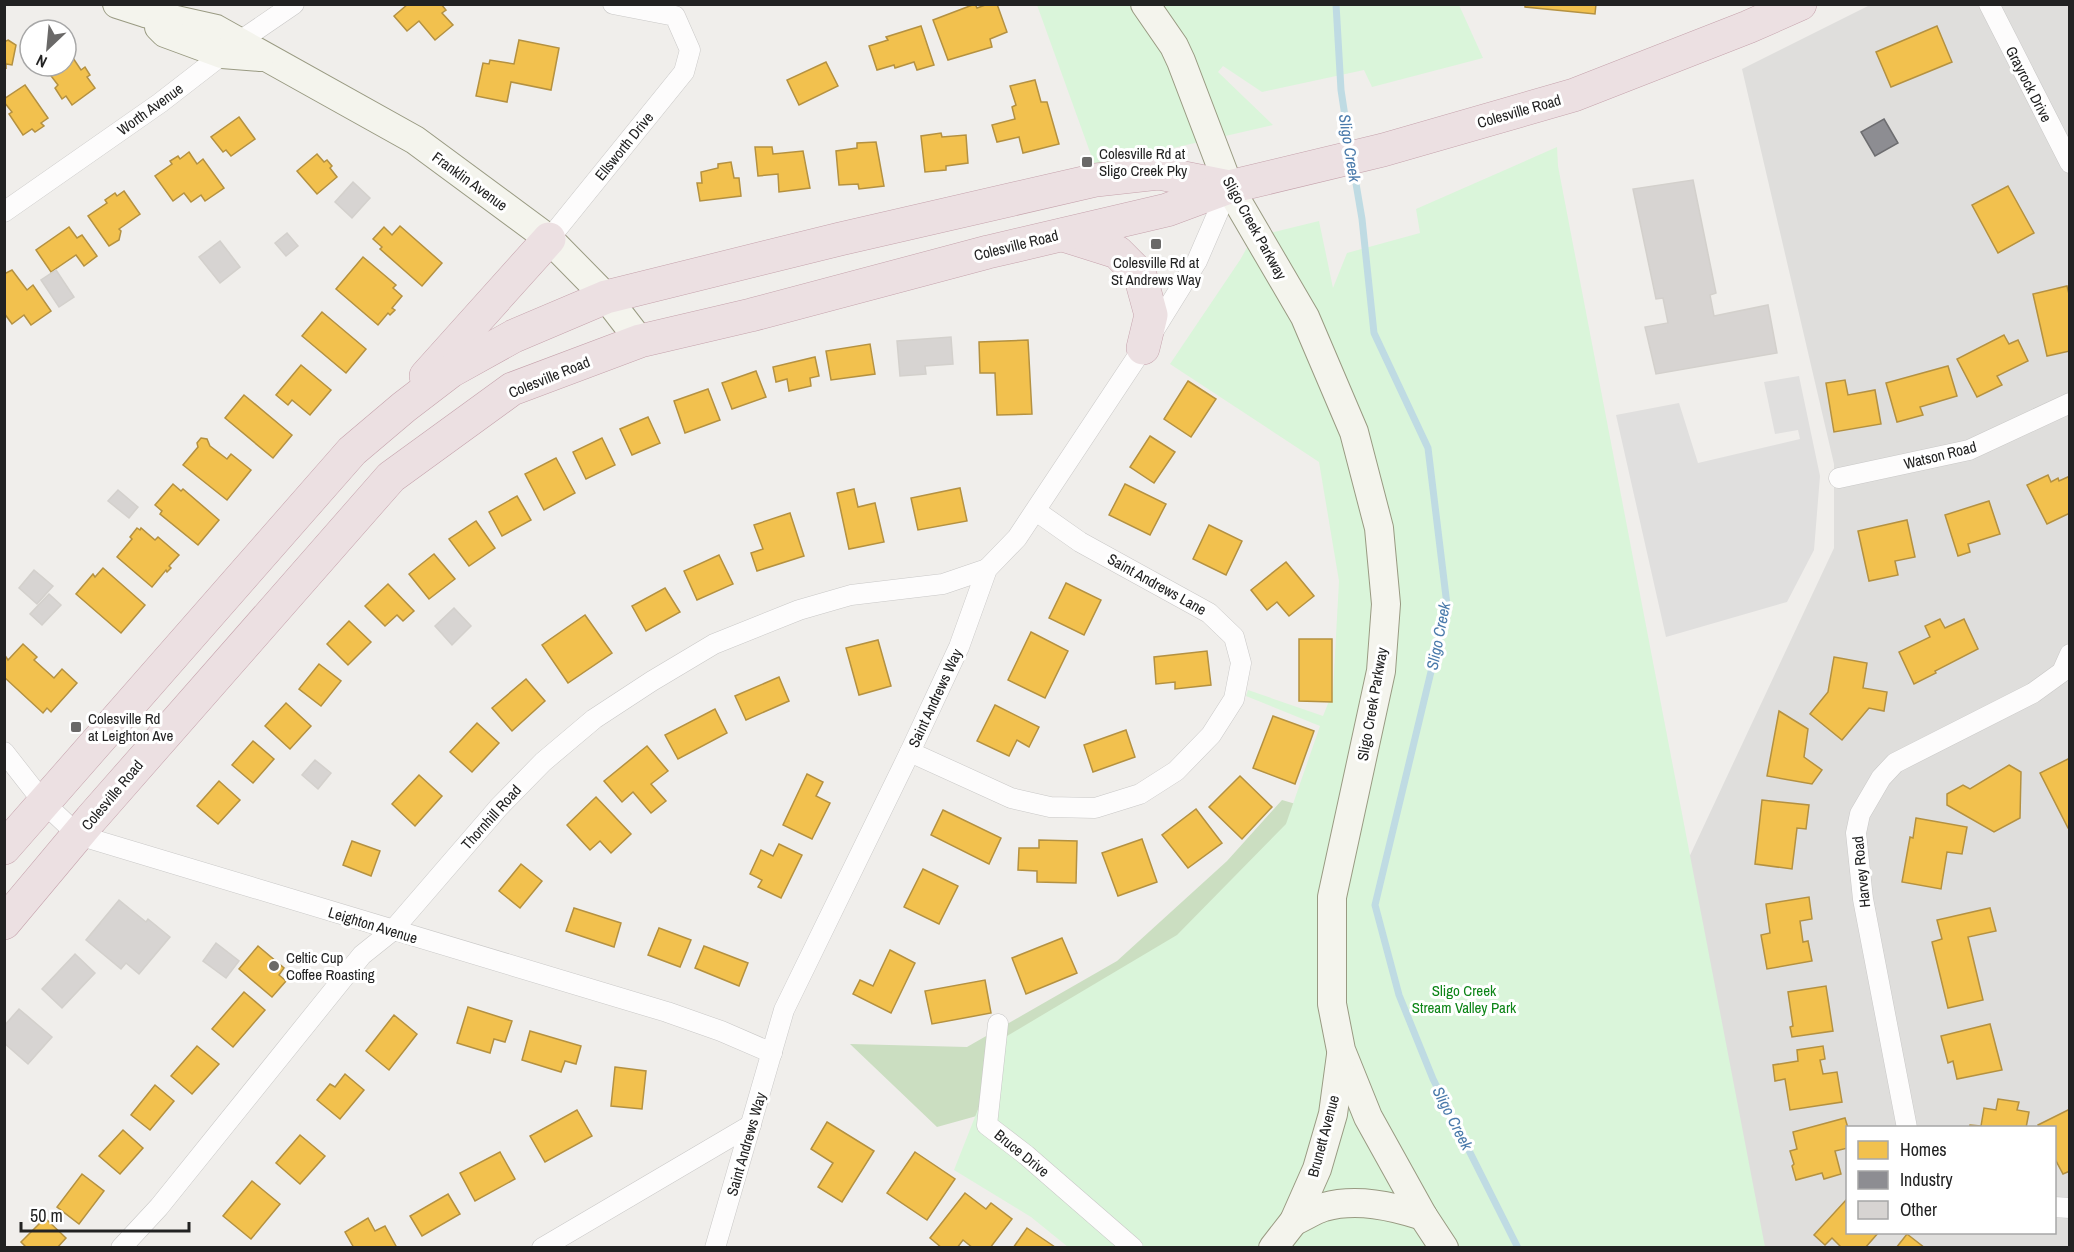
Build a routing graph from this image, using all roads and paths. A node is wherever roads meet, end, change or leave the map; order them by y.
1 (117, 4) edge
2 (294, 4) edge
3 (613, 4) edge
4 (1145, 4) edge
5 (1800, 4) edge
6 (1989, 4) edge
7 (231, 48) junction
8 (2070, 163) edge
9 (1229, 187) junction
10 (4, 212) edge
11 (1061, 234) junction
12 (549, 239) junction
13 (606, 297) junction
14 (640, 341) junction
15 (1143, 348) junction
16 (2070, 404) edge
17 (404, 407) junction
18 (1839, 478) dead end
19 (1036, 511) junction
20 (987, 569) junction
21 (2070, 654) edge
22 (4, 752) edge
23 (910, 752) junction
24 (44, 803) junction
25 (78, 835) junction
26 (4, 848) edge
27 (4, 923) edge
28 (392, 931) junction
29 (998, 1024) dead end
30 (1341, 1050) junction
31 (772, 1053) junction
32 (751, 1125) junction
33 (1907, 1126) edge
34 (1423, 1216) junction
35 (1294, 1221) junction
36 (121, 1248) edge
37 (542, 1248) edge
38 (715, 1248) edge
39 (1133, 1248) edge
40 (1273, 1248) edge
41 (1444, 1248) edge

1 - 7 street, Franklin Avenue
2 - 7 street, Worth Avenue
3 - 12 street, Ellsworth Drive
4 - 9 street, Sligo Creek Parkway
5 - 9 highway, Colesville Road
6 - 8 street, Grayrock Drive
7 - 10 street, Worth Avenue
7 - 12 street, Franklin Avenue
9 - 11 highway, Colesville Road
9 - 13 highway, Colesville Road
9 - 15 street, Saint Andrews Way
9 - 30 street, Sligo Creek Parkway
11 - 14 highway, Colesville Road
11 - 15 highway
12 - 13 street, Franklin Avenue
12 - 17 highway
13 - 14 street, Franklin Avenue
13 - 17 highway, Colesville Road
14 - 25 highway, Colesville Road
15 - 19 street, Saint Andrews Way
16 - 18 street, Watson Road
17 - 24 highway, Colesville Road
19 - 20 street, Saint Andrews Way
19 - 23 street, Saint Andrews Lane
20 - 23 street, Saint Andrews Way
20 - 28 street, Thornhill Road
21 - 33 street, Harvey Road
22 - 24 street, Leighton Avenue
23 - 31 street, Saint Andrews Way
24 - 25 street, Leighton Avenue
24 - 26 highway, Colesville Road
25 - 27 highway, Colesville Road
25 - 28 street, Leighton Avenue
28 - 31 street, Leighton Avenue
28 - 36 street, Thornhill Road
29 - 39 street, Bruce Drive
30 - 34 street, Sligo Creek Parkway
30 - 35 street, Brunett Avenue
31 - 32 street, Saint Andrews Way
32 - 37 street
32 - 38 street, Saint Andrews Way
34 - 35 street
34 - 41 street, Sligo Creek Parkway
35 - 40 street, Brunett Avenue

